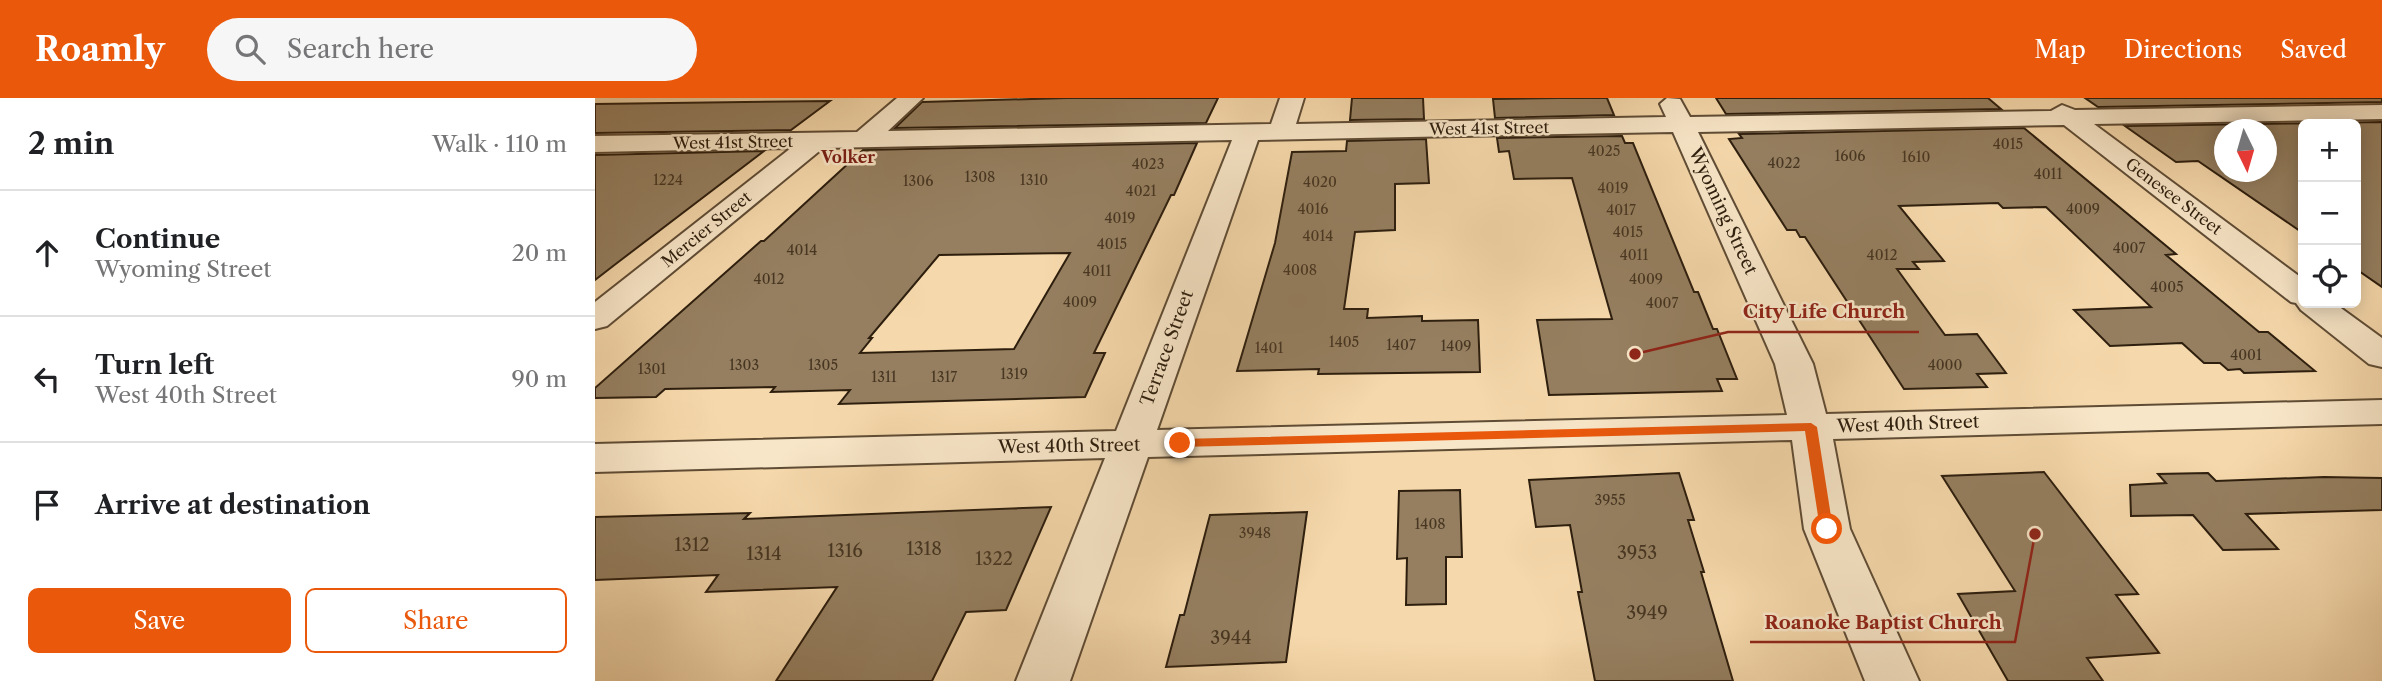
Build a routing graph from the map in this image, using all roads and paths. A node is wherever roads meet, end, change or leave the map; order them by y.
1 (911, 98) edge
2 (1292, 98) edge
3 (2044, 98) edge
4 (1675, 111) edge
5 (2382, 112) edge
6 (2070, 117) junction
7 (1264, 132) junction
8 (864, 139) junction
9 (817, 140) junction
10 (595, 144) edge
11 (2298, 291) edge
12 (2320, 308) edge
13 (595, 319) edge
14 (2382, 356) edge
15 (2382, 412) edge
16 (1811, 427) junction
17 (1131, 444) junction
18 (595, 458) edge
19 (1043, 681) edge
20 (1892, 681) edge

1 - 8 street
2 - 7 street, Terrace Street
3 - 6 street, Genesee Street
4 - 6 street, West 41st Street
4 - 7 street, West 41st Street
4 - 16 street, Wyoming Street
5 - 6 street, West 41st Street
6 - 11 street, Genesee Street
7 - 8 street, West 41st Street
7 - 17 street, Terrace Street
8 - 9 street, West 41st Street
9 - 10 street, West 41st Street
9 - 13 street, Mercier Street
12 - 14 street
15 - 16 street, West 40th Street
16 - 17 street, West 40th Street
16 - 20 street, Wyoming Street
17 - 18 street, West 40th Street
17 - 19 street, Terrace Street

